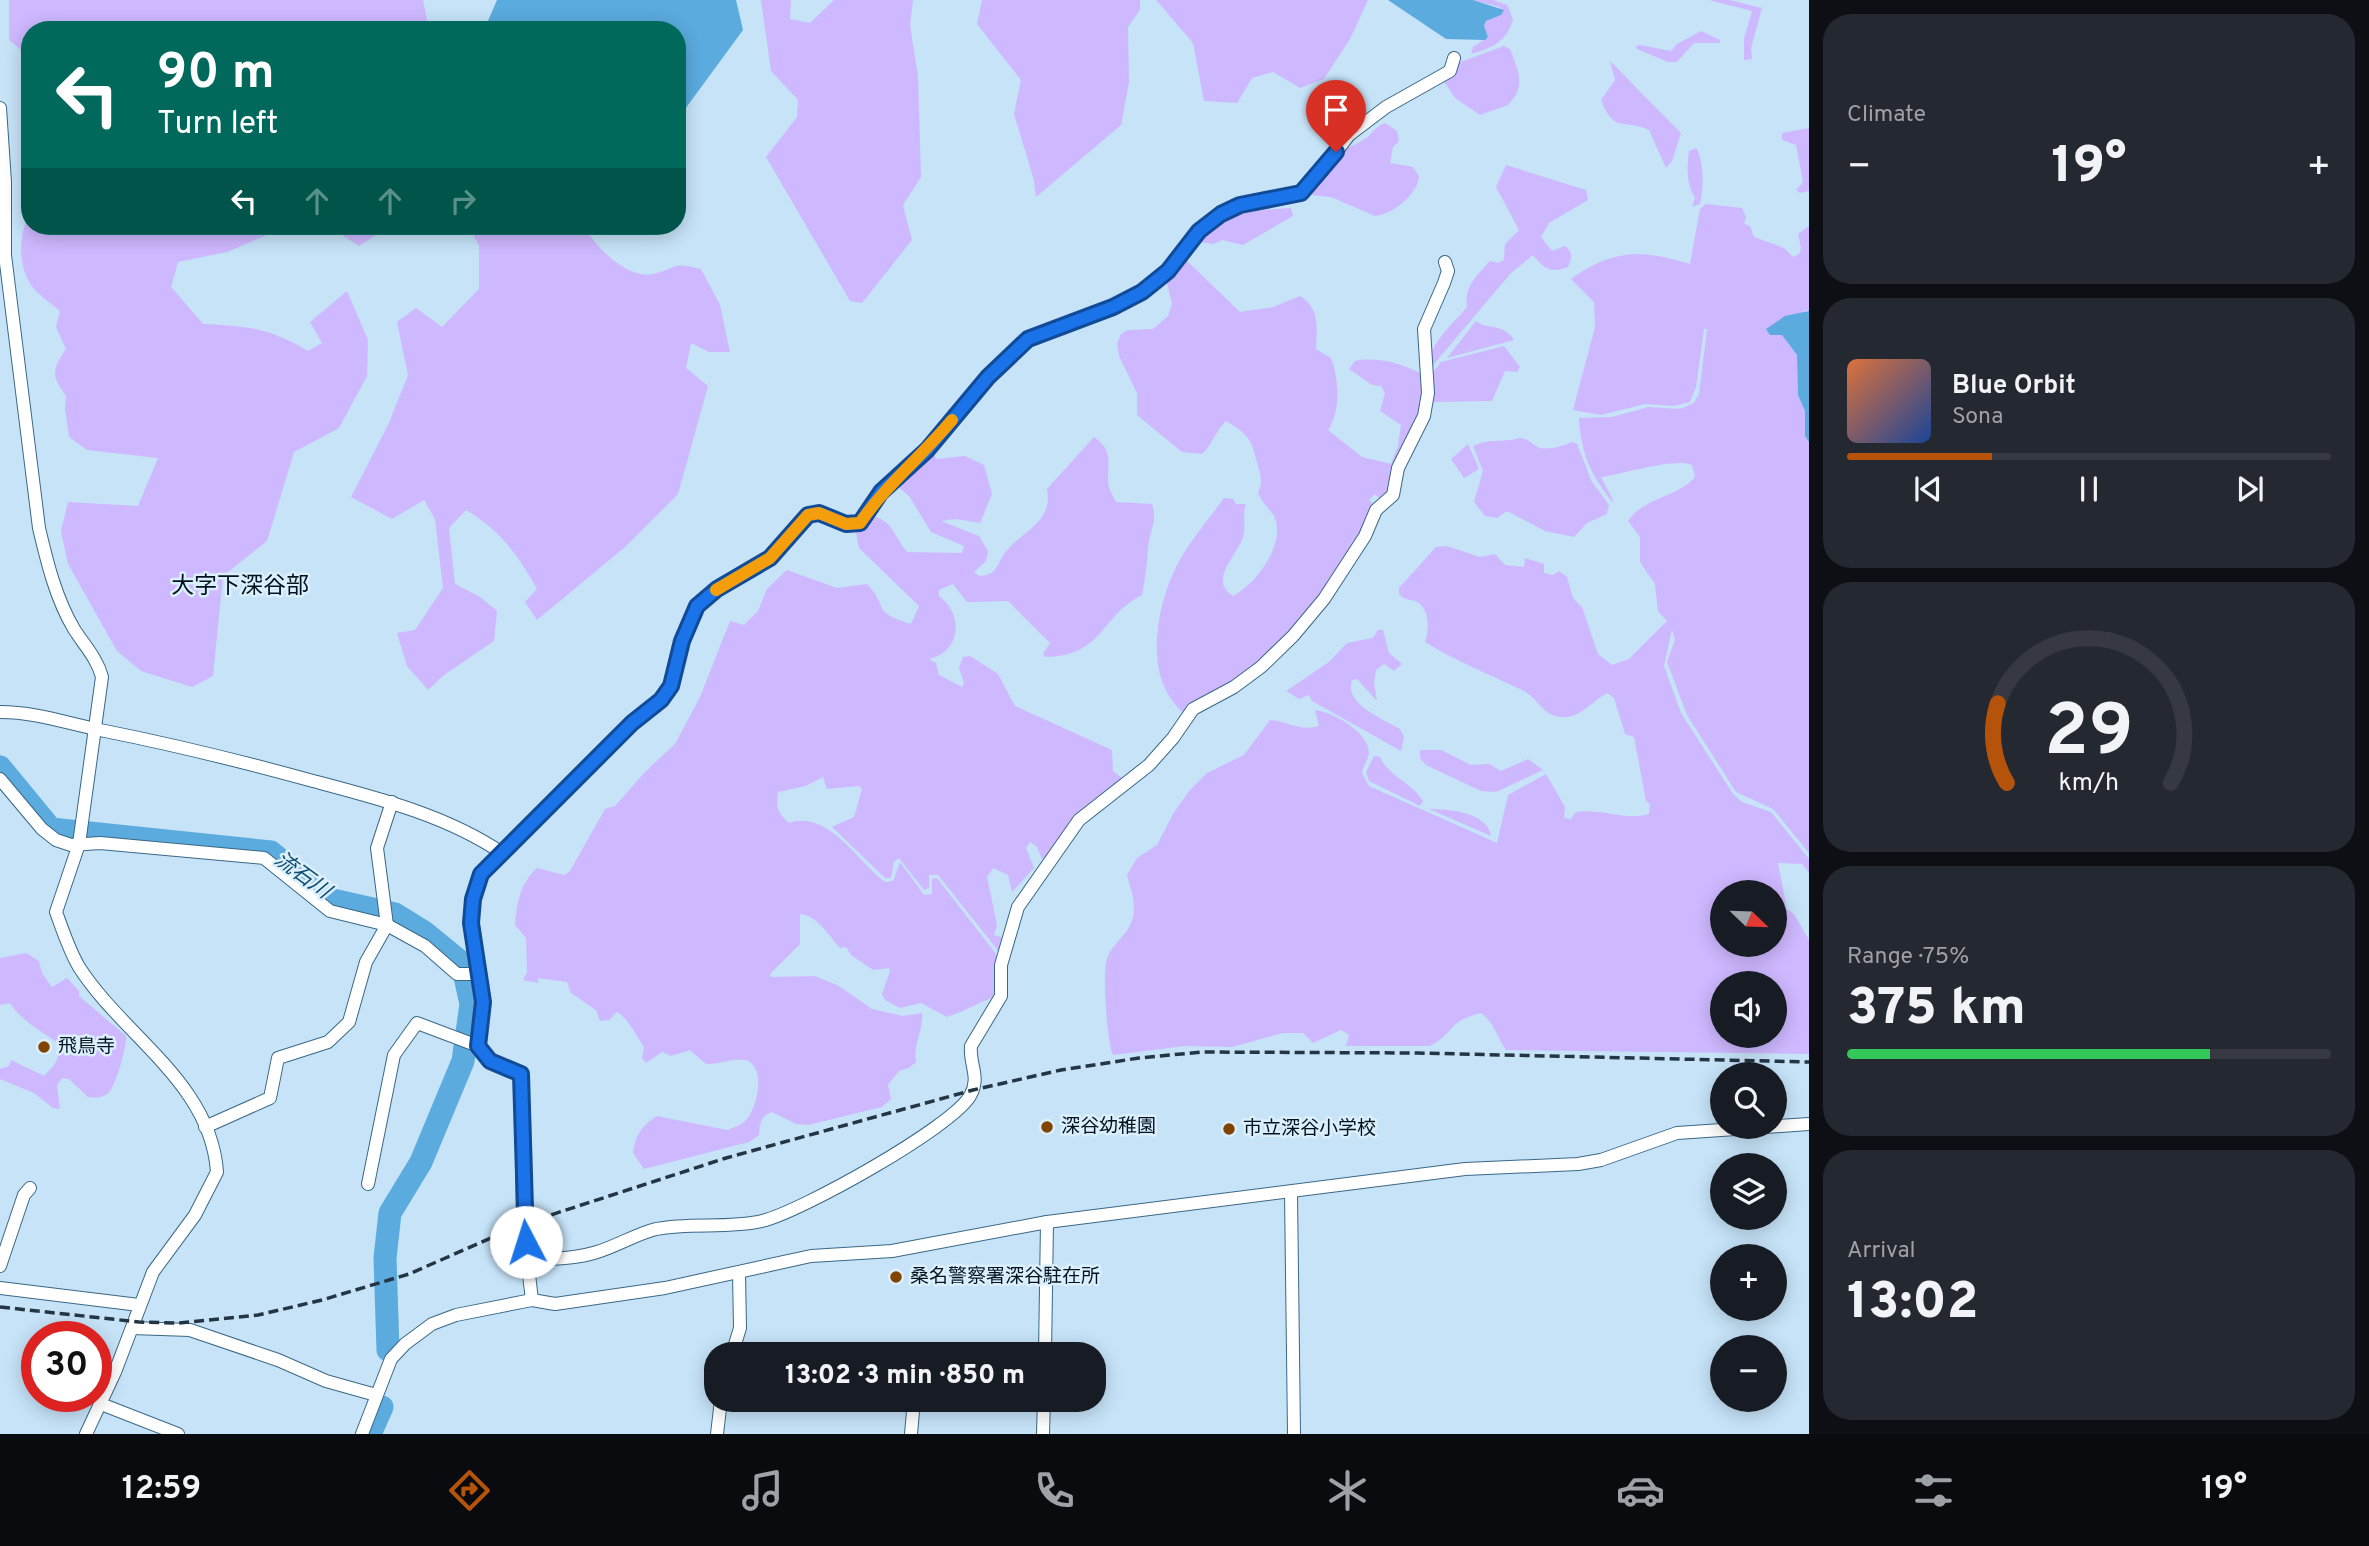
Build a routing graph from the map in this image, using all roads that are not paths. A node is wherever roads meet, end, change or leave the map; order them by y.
1 (1454, 58) dead end
2 (0, 108) edge
3 (1445, 262) dead end
4 (0, 712) edge
5 (96, 730) junction
6 (0, 779) edge
7 (392, 803) junction
8 (79, 844) junction
9 (502, 853) junction
10 (387, 925) junction
11 (477, 974) junction
12 (478, 1046) junction
13 (1809, 1124) edge
14 (205, 1127) junction
15 (368, 1184) dead end
16 (30, 1188) dead end
17 (1291, 1192) junction
18 (1047, 1222) junction
19 (528, 1260) junction
20 (0, 1266) edge
21 (738, 1273) junction
22 (0, 1288) edge
23 (532, 1300) junction
24 (139, 1305) junction
25 (132, 1328) junction
26 (736, 1342) edge
27 (1045, 1342) edge
28 (112, 1377) edge
29 (376, 1395) junction
30 (112, 1408) edge
31 (97, 1412) edge
32 (720, 1412) edge
33 (913, 1412) edge
34 (1044, 1412) edge
35 (86, 1434) edge
36 (178, 1434) edge
37 (362, 1434) edge
38 (717, 1434) edge
39 (911, 1434) edge
40 (1043, 1434) edge
41 (1294, 1434) edge

1 - 9 street
2 - 5 street
3 - 19 street
4 - 5 street
5 - 7 street
5 - 8 street
6 - 8 street
7 - 9 street
7 - 10 street
8 - 10 street
8 - 14 street
9 - 11 street
10 - 11 street
10 - 14 street
11 - 12 street
12 - 15 street
12 - 19 street
13 - 17 street
14 - 24 street
16 - 20 street
17 - 18 street
17 - 41 street
18 - 21 street
18 - 27 street
19 - 23 street
21 - 23 street
21 - 26 street
22 - 24 street
23 - 29 street
24 - 25 street
25 - 28 street
25 - 29 street
29 - 37 street
30 - 36 street
31 - 35 street
32 - 38 street
33 - 39 street
34 - 40 street

